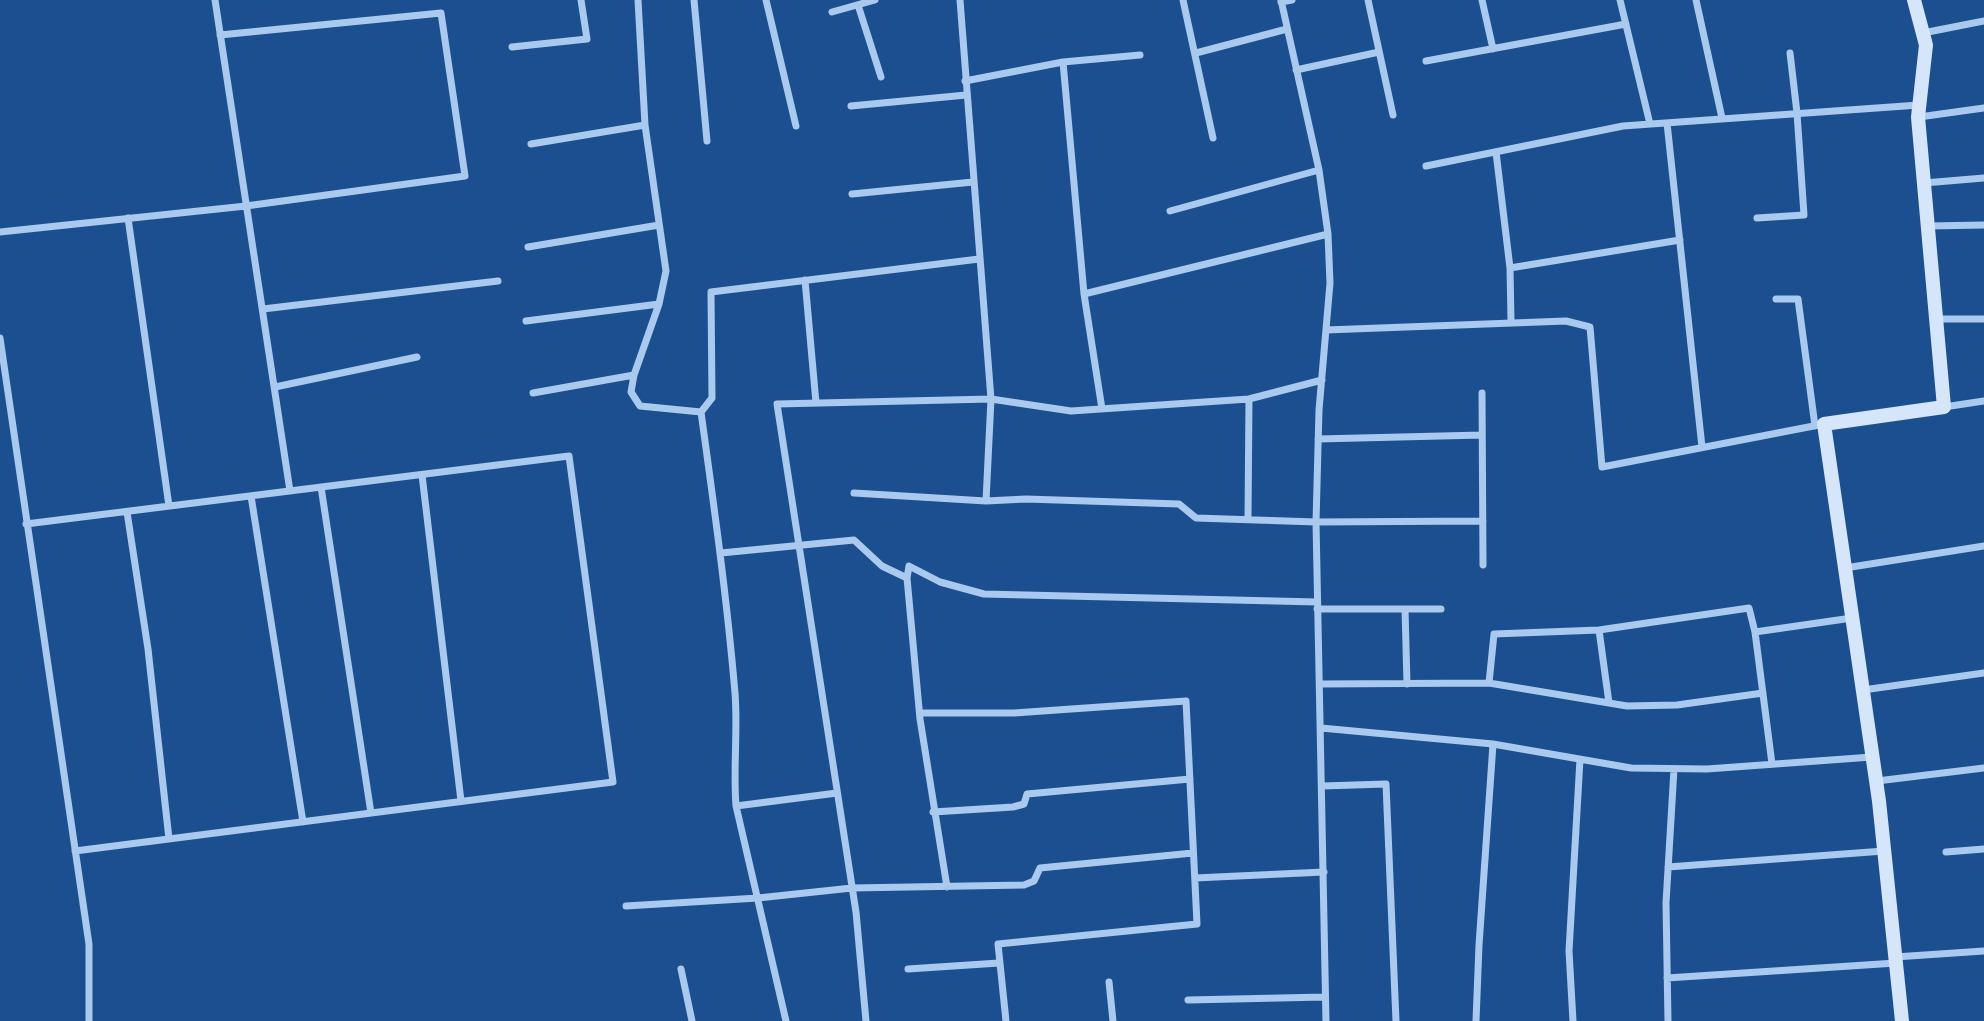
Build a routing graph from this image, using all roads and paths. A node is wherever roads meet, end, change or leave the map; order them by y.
1 (215, 0) edge
2 (581, 0) edge
3 (638, 0) edge
4 (694, 0) edge
5 (766, 0) edge
6 (875, 0) edge
7 (960, 0) edge
8 (1183, 0) edge
9 (1292, 0) edge
10 (1368, 0) edge
11 (1482, 0) edge
12 (1620, 0) edge
13 (1696, 0) edge
14 (1914, 0) edge
15 (1281, 1) edge
16 (859, 5) junction
17 (832, 12) dead end
18 (1984, 21) edge
19 (1626, 24) junction
20 (1287, 29) junction
21 (1923, 33) junction
22 (220, 35) junction
23 (512, 47) dead end
24 (1493, 49) junction
25 (1379, 52) junction
26 (1196, 53) junction
27 (1790, 53) dead end
28 (1140, 55) dead end
29 (1426, 61) dead end
30 (1063, 62) junction
31 (1296, 70) junction
32 (881, 77) dead end
33 (965, 80) junction
34 (966, 95) junction
35 (851, 106) dead end
36 (1984, 108) edge
37 (1919, 111) junction
38 (1797, 113) junction
39 (1393, 115) dead end
40 (1722, 118) junction
41 (1667, 122) junction
42 (1650, 124) junction
43 (645, 125) junction
44 (796, 126) dead end
45 (1213, 138) dead end
46 (707, 141) dead end
47 (531, 144) dead end
48 (1496, 152) junction
49 (1426, 166) dead end
50 (1319, 170) junction
51 (1984, 178) edge
52 (973, 181) junction
53 (1924, 183) junction
54 (852, 194) dead end
55 (246, 206) junction
56 (1170, 211) dead end
57 (128, 218) junction
58 (1757, 218) dead end
59 (659, 225) junction
60 (1984, 225) edge
61 (1928, 226) junction
62 (0, 232) edge
63 (1328, 233) junction
64 (1680, 240) junction
65 (528, 247) dead end
66 (979, 259) junction
67 (1510, 268) junction
68 (806, 280) junction
69 (498, 281) dead end
70 (1084, 293) junction
71 (1776, 299) dead end
72 (659, 304) junction
73 (263, 309) junction
74 (1936, 319) junction
75 (1984, 319) edge
76 (526, 320) dead end
77 (1511, 321) junction
78 (1326, 330) junction
79 (0, 338) edge
80 (417, 357) dead end
81 (634, 375) junction
82 (1322, 380) junction
83 (275, 387) junction
84 (533, 393) dead end
85 (1482, 393) dead end
86 (1249, 398) junction
87 (991, 399) junction
88 (1984, 401) edge
89 (816, 403) junction
90 (1944, 407) junction
91 (1102, 409) junction
92 (701, 412) junction
93 (1820, 425) junction
94 (1482, 435) junction
95 (1318, 439) junction
96 (1702, 447) junction
97 (422, 475) junction
98 (321, 487) junction
99 (290, 491) junction
100 (854, 493) dead end
101 (251, 496) junction
102 (986, 502) junction
103 (169, 506) junction
104 (127, 512) junction
105 (1248, 519) junction
106 (1483, 521) junction
107 (1316, 522) junction
108 (26, 524) junction
109 (799, 546) junction
110 (1984, 546) edge
111 (721, 553) junction
112 (1483, 565) dead end
113 (1845, 568) junction
114 (907, 578) junction
115 (1317, 605) junction
116 (1405, 609) junction
117 (1441, 609) dead end
118 (1852, 618) junction
119 (1599, 630) junction
120 (1755, 632) junction
121 (1984, 673) edge
122 (1489, 683) junction
123 (1320, 684) junction
124 (1407, 684) junction
125 (1863, 690) junction
126 (1763, 693) junction
127 (1609, 703) junction
128 (919, 713) junction
129 (1321, 728) junction
130 (1493, 744) junction
131 (1872, 757) junction
132 (1580, 759) junction
133 (1772, 764) junction
134 (1984, 768) edge
135 (1674, 769) junction
136 (1190, 779) junction
137 (1876, 781) junction
138 (1322, 786) junction
139 (837, 793) junction
140 (461, 801) junction
141 (736, 806) junction
142 (933, 812) junction
143 (371, 813) junction
144 (303, 821) junction
145 (169, 839) junction
146 (1984, 849) edge
147 (75, 851) junction
148 (1884, 851) junction
149 (1946, 852) dead end
150 (1193, 853) junction
151 (1668, 867) junction
152 (1324, 872) junction
153 (1195, 878) junction
154 (947, 887) junction
155 (852, 888) junction
156 (758, 898) junction
157 (626, 906) dead end
158 (1984, 951) edge
159 (1896, 960) junction
160 (999, 963) junction
161 (681, 969) dead end
162 (908, 969) dead end
163 (1667, 978) junction
164 (1109, 982) dead end
165 (1325, 997) junction
166 (1188, 1000) dead end
167 (89, 1021) edge
168 (692, 1021) edge
169 (786, 1021) edge
170 (866, 1021) edge
171 (1006, 1021) edge
172 (1113, 1021) edge
173 (1326, 1021) edge
174 (1396, 1021) edge
175 (1476, 1021) edge
176 (1573, 1021) edge
177 (1668, 1021) edge
178 (1902, 1021) edge

1 - 22 street
2 - 23 street
3 - 43 street
4 - 46 street
5 - 44 street
6 - 16 street
7 - 33 street
8 - 26 street
9 - 15 street
10 - 25 street
11 - 24 street
12 - 19 street
13 - 40 street
14 - 21 street
15 - 20 street
16 - 17 street
16 - 32 street
18 - 21 street
19 - 24 street
19 - 42 street
20 - 26 street
20 - 31 street
21 - 37 street
22 - 55 street
22 - 55 street
24 - 29 street
25 - 31 street
25 - 39 street
26 - 45 street
27 - 38 street
28 - 30 street
30 - 33 street
30 - 70 street
31 - 50 street
33 - 34 street
34 - 35 street
34 - 52 street
36 - 37 street
37 - 38 street
37 - 53 street
38 - 40 street
38 - 58 street
40 - 41 street
41 - 42 street
41 - 64 street
42 - 48 street
43 - 47 street
43 - 59 street
48 - 49 street
48 - 67 street
50 - 56 street
50 - 63 street
51 - 53 street
52 - 54 street
52 - 66 street
53 - 61 street
55 - 57 street
55 - 73 street
57 - 62 street
57 - 103 street
59 - 65 street
59 - 72 street
60 - 61 street
61 - 74 street
63 - 70 street
63 - 78 street
64 - 67 street
64 - 96 street
66 - 68 street
66 - 87 street
67 - 77 street
68 - 89 street
68 - 92 street
69 - 73 street
70 - 91 street
71 - 93 street
72 - 76 street
72 - 81 street
73 - 83 street
74 - 75 street
74 - 90 street
77 - 78 street
77 - 96 street
78 - 82 street
79 - 108 street
80 - 83 street
81 - 84 street
81 - 92 street
82 - 86 street
82 - 95 street
83 - 99 street
85 - 94 street
86 - 91 street
86 - 105 street
87 - 89 street
87 - 91 street
87 - 102 street
88 - 90 street
89 - 109 street
90 - 93 street
92 - 111 street
93 - 96 street
93 - 113 street
94 - 95 street
94 - 106 street
95 - 107 street
97 - 98 street
97 - 140 street
97 - 140 street
98 - 99 street
98 - 143 street
99 - 101 street
100 - 102 street
101 - 103 street
101 - 144 street
102 - 105 street
103 - 104 street
104 - 108 street
104 - 145 street
105 - 107 street
106 - 107 street
106 - 112 street
107 - 115 street
108 - 147 street
109 - 111 street
109 - 114 street
109 - 139 street
110 - 113 street
111 - 141 street
113 - 118 street
114 - 115 street
114 - 128 street
115 - 116 street
115 - 123 street
116 - 117 street
116 - 124 street
118 - 120 street
118 - 125 street
119 - 120 street
119 - 122 street
119 - 127 street
120 - 126 street
121 - 125 street
122 - 124 street
122 - 127 street
123 - 124 street
123 - 129 street
125 - 131 street
126 - 127 street
126 - 133 street
128 - 136 street
128 - 142 street
129 - 130 street
129 - 138 street
130 - 132 street
130 - 175 street
131 - 133 street
131 - 137 street
132 - 135 street
132 - 176 street
133 - 135 street
134 - 137 street
135 - 151 street
136 - 142 street
136 - 150 street
137 - 148 street
138 - 152 street
138 - 174 street
139 - 141 street
139 - 155 street
140 - 143 street
141 - 156 street
142 - 154 street
143 - 144 street
144 - 145 street
145 - 147 street
146 - 149 street
147 - 167 street
148 - 151 street
148 - 159 street
150 - 153 street
150 - 154 street
151 - 163 street
152 - 153 street
152 - 165 street
153 - 160 street
154 - 155 street
155 - 156 street
155 - 170 street
156 - 157 street
156 - 169 street
158 - 159 street
159 - 163 street
159 - 178 street
160 - 162 street
160 - 171 street
161 - 168 street
163 - 177 street
164 - 172 street
165 - 166 street
165 - 173 street

